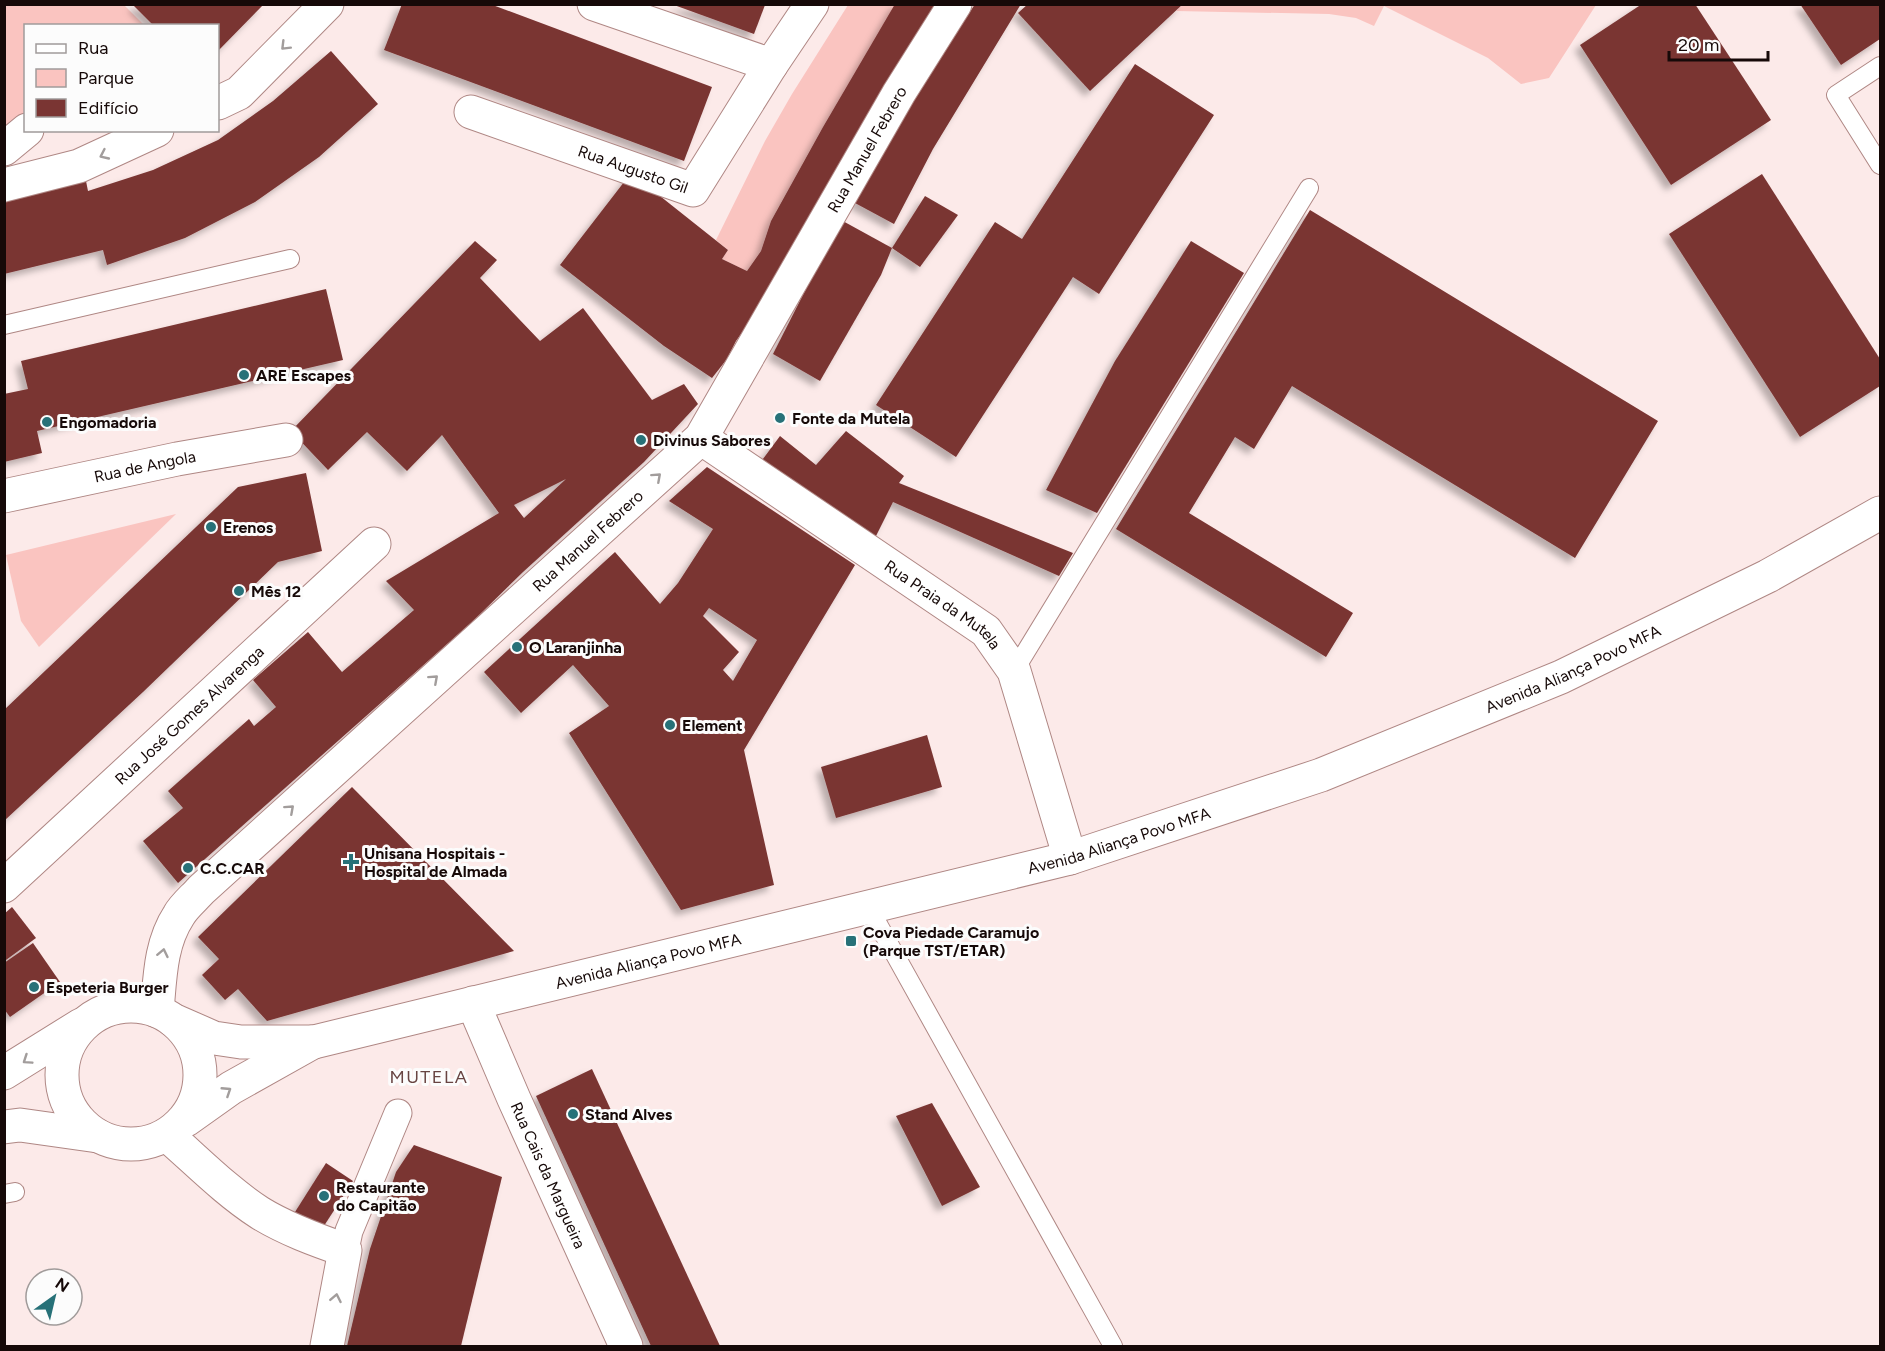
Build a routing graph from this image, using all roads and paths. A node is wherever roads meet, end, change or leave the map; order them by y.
1 (327, 4) edge
2 (594, 4) edge
3 (812, 4) edge
4 (955, 4) edge
5 (771, 65) junction
6 (1881, 66) edge
7 (219, 103) edge
8 (471, 112) dead end
9 (25, 132) edge
10 (153, 132) edge
11 (4, 149) edge
12 (1881, 165) edge
13 (4, 185) edge
14 (1309, 188) dead end
15 (290, 259) dead end
16 (4, 325) edge
17 (700, 438) junction
18 (286, 440) dead end
19 (4, 496) edge
20 (1881, 513) edge
21 (374, 544) dead end
22 (1014, 671) junction
23 (1070, 858) junction
24 (4, 886) edge
25 (869, 908) junction
26 (473, 1003) junction
27 (165, 1016) junction
28 (85, 1023) junction
29 (314, 1042) junction
30 (4, 1073) edge
31 (398, 1113) dead end
32 (4, 1127) edge
33 (173, 1130) junction
34 (98, 1136) junction
35 (345, 1250) junction
36 (327, 1347) edge
37 (626, 1347) edge
38 (1113, 1347) edge

1 -> 7 street
2 - 5 street
3 - 5 street, Rua Augusto Gil
4 - 17 street, Rua Manuel Febrero
5 - 8 street, Rua Augusto Gil
6 - 12 lane
9 - 11 street
10 -> 13 street
14 - 22 lane
15 - 16 lane
17 - 22 street, Rua Praia da Mutela
27 -> 17 street, Rua Manuel Febrero
18 - 19 street, Rua de Angola
20 - 23 street, Avenida Aliança Povo MFA
21 - 24 street, Rua José Gomes Alvarenga
22 - 23 street, Rua Praia da Mutela
23 - 25 street, Avenida Aliança Povo MFA
25 - 26 street, Avenida Aliança Povo MFA
25 - 38 lane
26 - 29 street, Avenida Aliança Povo MFA
26 - 37 street, Rua Cais da Margueira
27 - 28 street
27 - 29 street, Avenida Aliança Povo MFA
27 - 33 street
28 -> 30 street
28 - 34 street
33 -> 29 street, Avenida Aliança Povo MFA
31 - 35 street
32 - 34 street
33 - 34 street
33 - 35 street
36 -> 35 street

